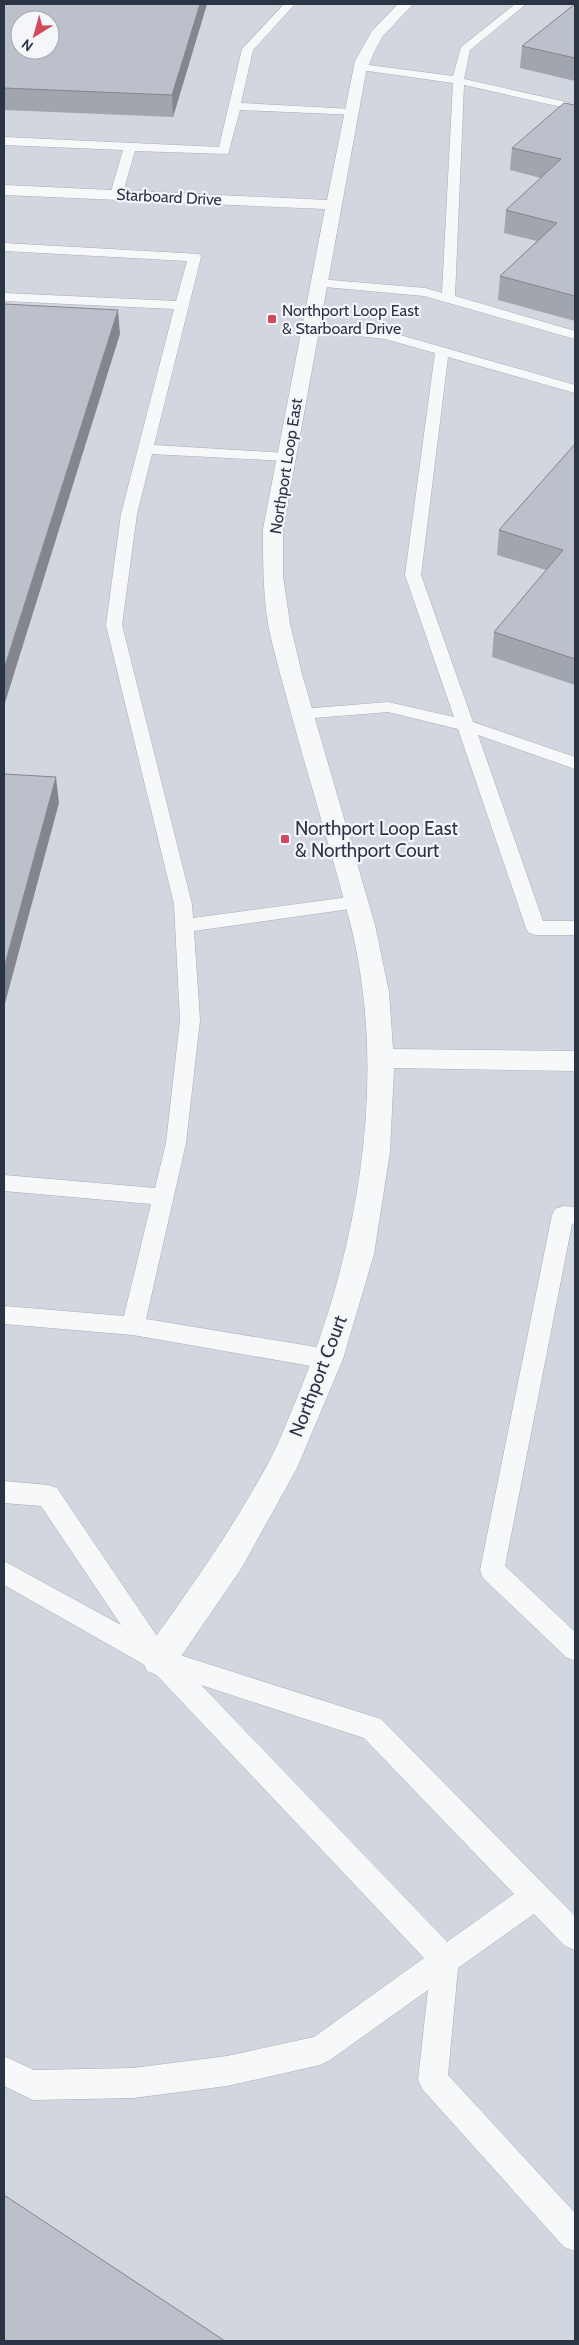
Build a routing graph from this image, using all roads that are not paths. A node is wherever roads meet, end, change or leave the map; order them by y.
1 (290, 4) edge
2 (406, 4) edge
3 (521, 4) edge
4 (361, 67) junction
5 (459, 80) junction
6 (235, 106) junction
7 (575, 107) edge
8 (352, 113) junction
9 (4, 141) edge
10 (130, 147) junction
11 (4, 190) edge
12 (116, 195) junction
13 (334, 205) junction
14 (4, 247) edge
15 (319, 283) junction
16 (4, 297) edge
17 (448, 299) junction
18 (182, 305) junction
19 (311, 327) junction
20 (575, 335) edge
21 (442, 351) junction
22 (575, 389) edge
23 (146, 449) junction
24 (286, 457) junction
25 (302, 714) junction
26 (465, 725) junction
27 (575, 763) edge
28 (357, 902) junction
29 (184, 926) junction
30 (575, 928) edge
31 (381, 1058) junction
32 (575, 1061) edge
33 (4, 1183) edge
34 (164, 1197) junction
35 (575, 1215) edge
36 (4, 1314) edge
37 (133, 1326) junction
38 (328, 1359) junction
39 (4, 1492) edge
40 (4, 1572) edge
41 (575, 1649) edge
42 (159, 1660) junction
43 (536, 1895) junction
44 (575, 1936) edge
45 (446, 1960) junction
46 (4, 2071) edge
47 (575, 2236) edge

1 - 6 lane
2 - 4 street, Northport Loop East
3 - 5 lane
4 - 5 lane
4 - 8 street, Northport Loop East
5 - 7 lane
5 - 17 lane
6 - 8 lane
6 - 10 lane
8 - 13 street, Northport Loop East
9 - 10 lane
10 - 12 lane
11 - 12 street, Starboard Drive
12 - 13 street, Starboard Drive
13 - 15 street, Northport Loop East
14 - 18 lane
15 - 17 lane
15 - 19 street, Northport Loop East
16 - 18 lane
17 - 20 lane
18 - 23 lane
19 - 21 lane
19 - 24 street, Northport Loop East
21 - 22 lane
21 - 26 lane
23 - 24 lane
23 - 29 lane
24 - 25 street, Northport Loop East
25 - 26 lane
25 - 28 street, Northport Loop East
26 - 27 lane
26 - 30 lane
28 - 29 lane
28 - 31 street, Northport Loop East
29 - 34 lane
31 - 32 street
31 - 38 street, Northport Court
33 - 34 lane
34 - 37 lane
35 - 41 lane
36 - 37 lane
37 - 38 lane
38 - 42 street, Northport Court
39 - 42 lane
40 - 42 lane
42 - 43 lane
42 - 45 lane
43 - 44 lane
43 - 45 lane
45 - 46 lane
45 - 47 lane

